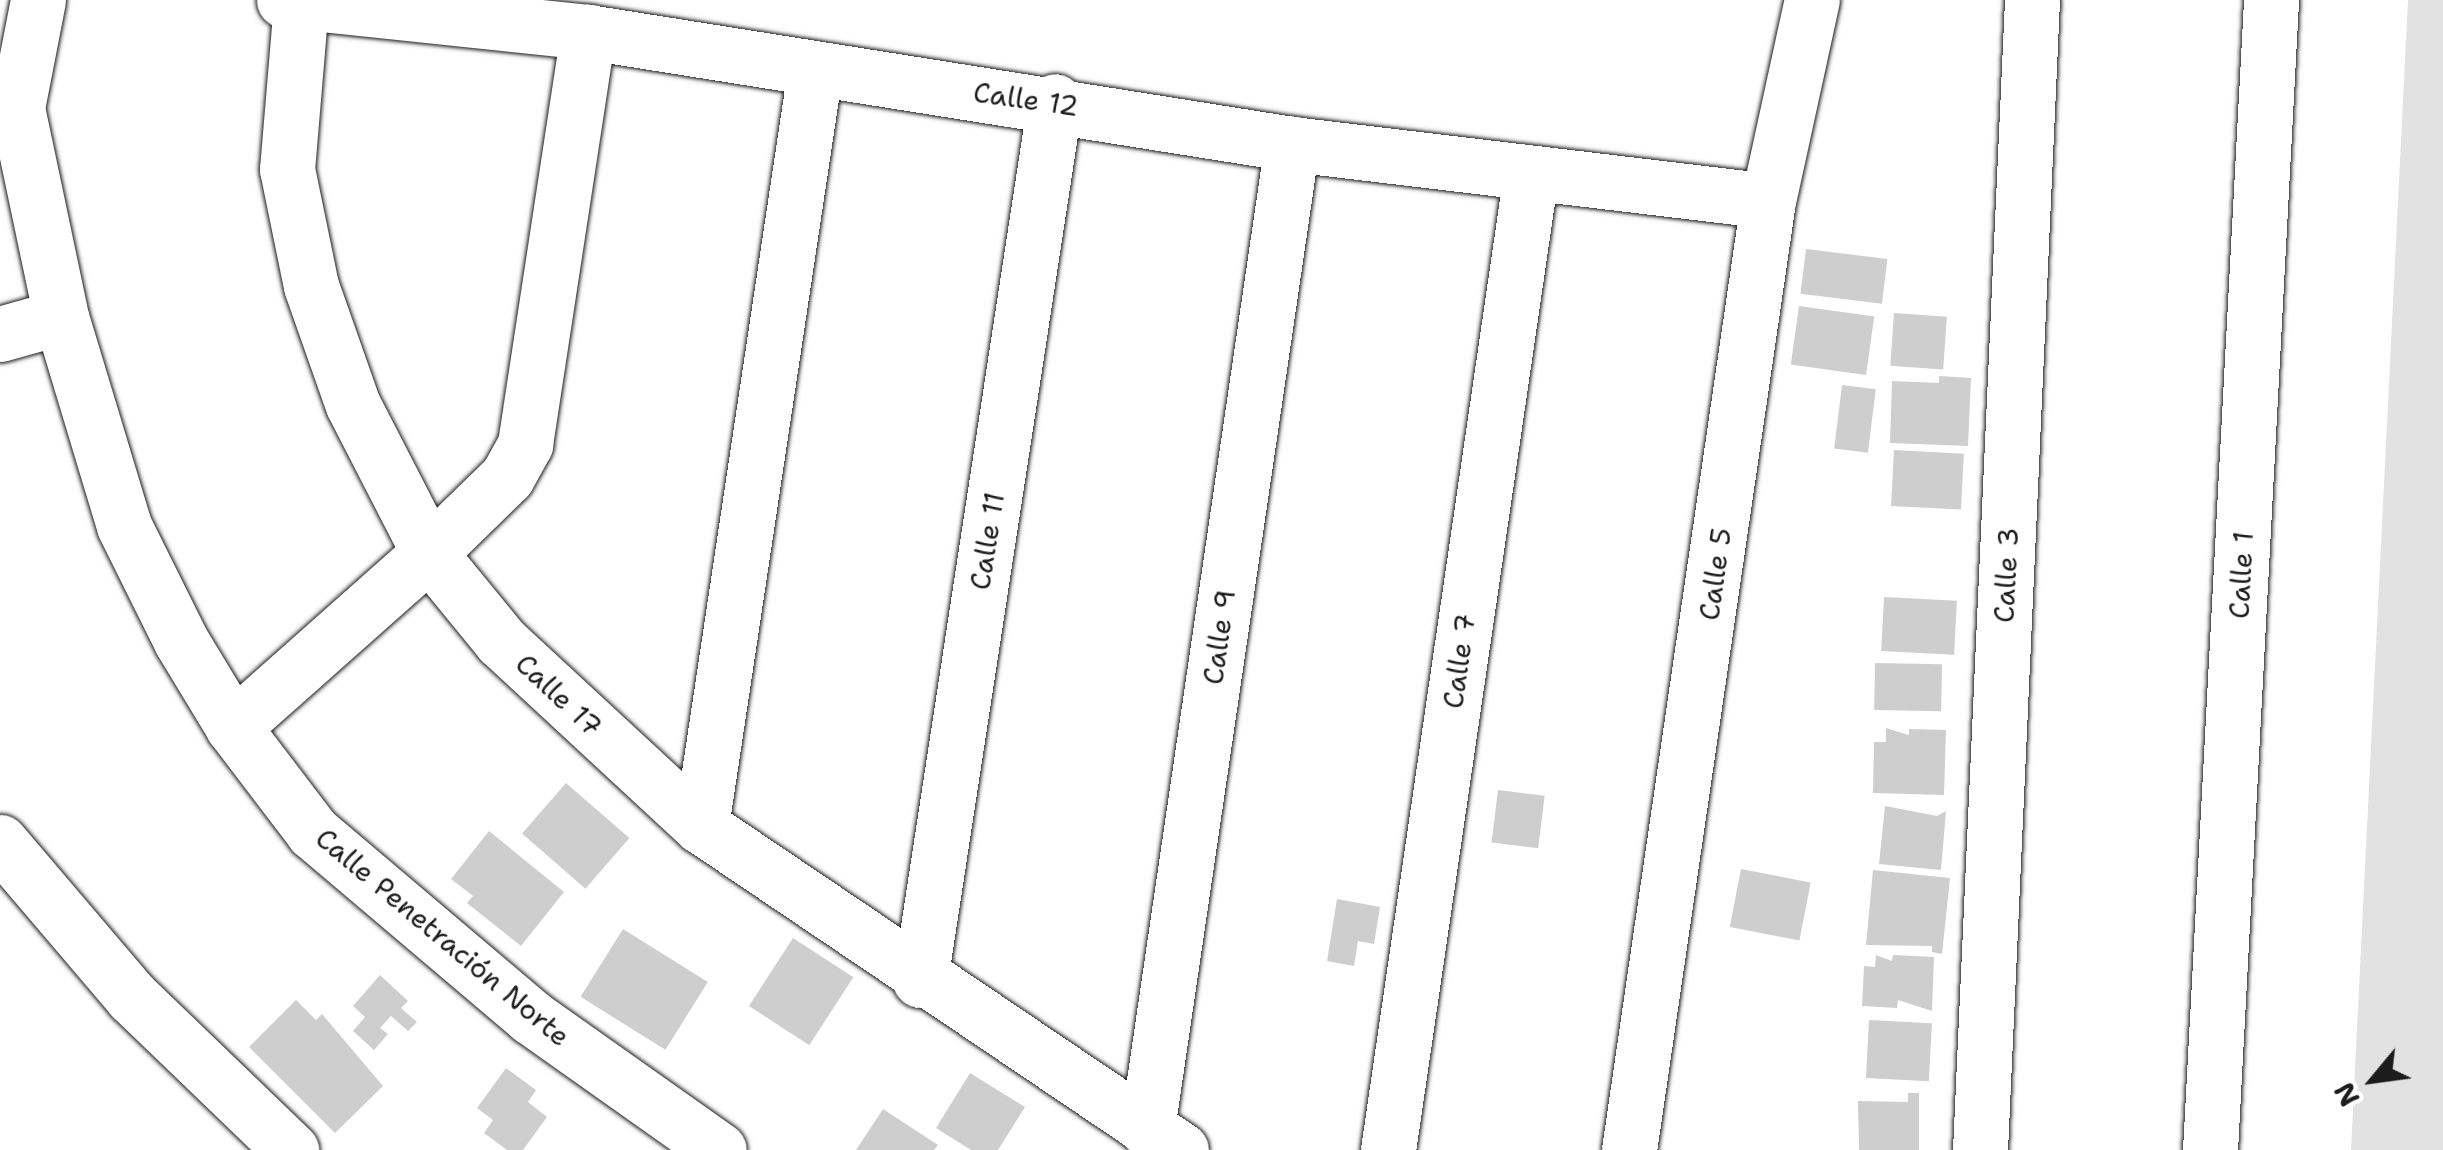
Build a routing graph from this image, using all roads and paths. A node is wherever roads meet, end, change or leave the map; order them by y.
1 (38, 0) edge
2 (1812, 0) edge
3 (2032, 0) edge
4 (2270, 0) edge
5 (292, 1) edge
6 (588, 32) junction
7 (815, 70) junction
8 (1055, 102) junction
9 (1292, 144) junction
10 (1531, 173) junction
11 (1768, 201) junction
12 (61, 317) junction
13 (0, 334) edge
14 (429, 553) junction
15 (232, 727) junction
16 (701, 826) junction
17 (0, 842) edge
18 (920, 980) junction
19 (1164, 1140) edge
20 (269, 1144) edge
21 (720, 1150) edge
22 (1388, 1150) edge
23 (1629, 1150) edge
24 (1980, 1150) edge
25 (2210, 1150) edge

1 - 12 street, Calle Penetración Norte
2 - 11 street, Calle 5
3 - 24 street, Calle 3
4 - 25 street, Calle 1
5 - 6 street, Calle 12
5 - 14 street, Calle 17
6 - 7 street, Calle 12
6 - 14 street
7 - 8 street, Calle 12
7 - 16 street
8 - 9 street, Calle 12
8 - 18 street, Calle 11
9 - 10 street, Calle 12
9 - 19 street, Calle 9
10 - 11 street, Calle 12
10 - 22 street, Calle 7
11 - 23 street, Calle 5
12 - 13 street
12 - 15 street, Calle Penetración Norte
14 - 15 street
14 - 16 street, Calle 17
15 - 21 street, Calle Penetración Norte
16 - 18 street, Calle 17
17 - 20 street
18 - 19 street, Calle 17

